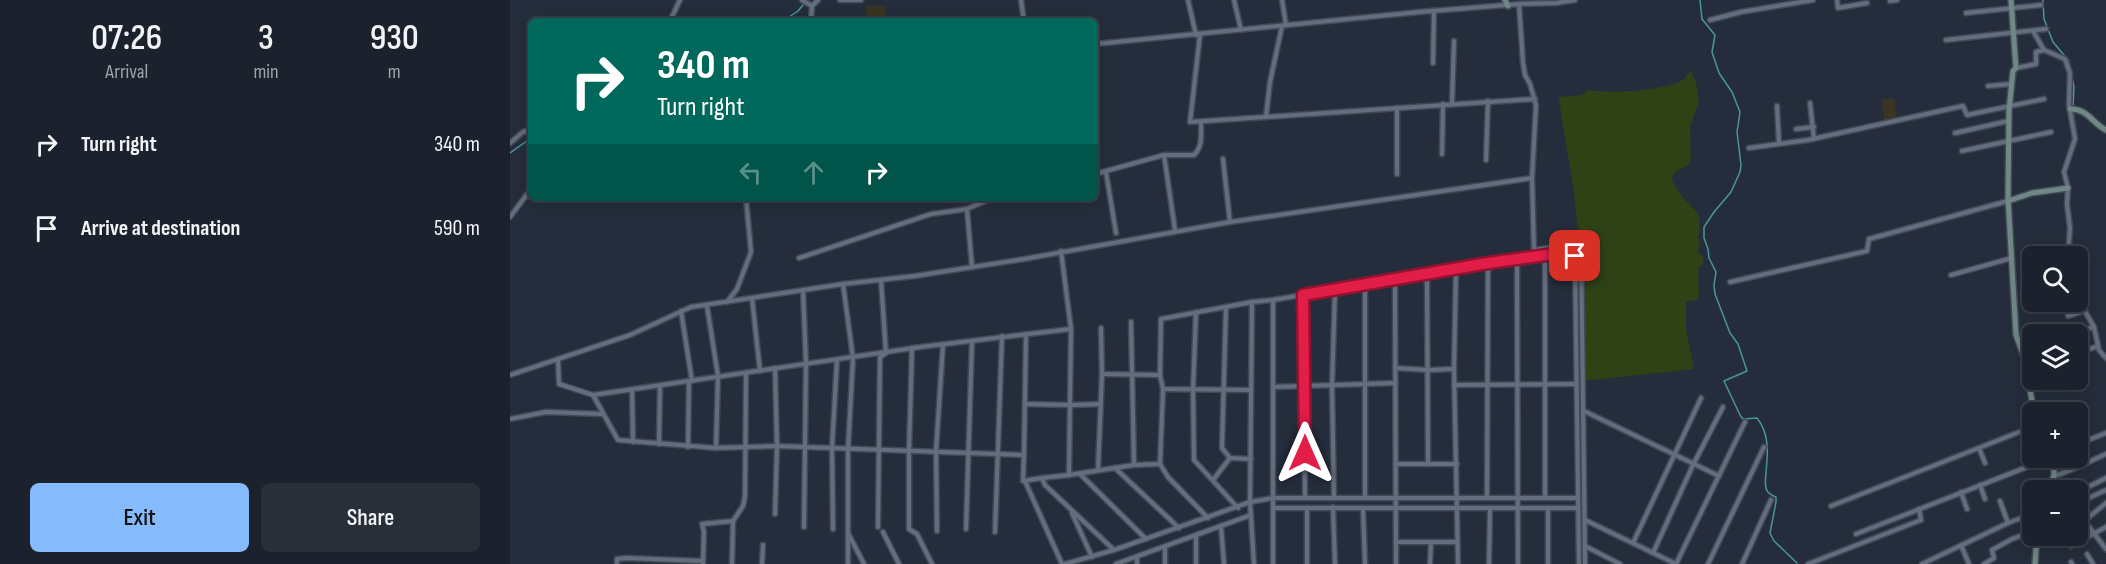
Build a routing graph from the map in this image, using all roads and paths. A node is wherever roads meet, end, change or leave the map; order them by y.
1 (680, 0) edge
2 (802, 0) edge
3 (818, 0) edge
4 (840, 0) edge
5 (861, 0) edge
6 (1021, 0) edge
7 (1188, 0) edge
8 (1234, 0) edge
9 (1282, 0) edge
10 (1572, 0) edge
11 (1813, 0) edge
12 (1837, 0) edge
13 (1897, 0) edge
14 (2011, 0) edge
15 (1890, 1) edge
16 (1539, 2) edge
17 (1507, 3) edge
18 (1867, 3) dead end
19 (1519, 4) junction
20 (2041, 5) dead end
21 (812, 6) junction
22 (2010, 9) junction
23 (1434, 11) junction
24 (1966, 14) dead end
25 (671, 18) edge
26 (811, 18) edge
27 (1024, 18) edge
28 (1710, 20) dead end
29 (1284, 26) junction
30 (2046, 29) dead end
31 (1241, 30) junction
32 (2033, 31) junction
33 (2013, 32) junction
34 (1198, 35) junction
35 (1454, 40) dead end
36 (1946, 40) dead end
37 (1098, 44) edge
38 (2044, 50) junction
39 (1433, 63) dead end
40 (2016, 68) junction
41 (2011, 84) junction
42 (1988, 86) dead end
43 (1535, 99) junction
44 (2044, 99) dead end
45 (1488, 101) junction
46 (1810, 103) dead end
47 (1443, 104) junction
48 (1452, 104) junction
49 (1777, 106) dead end
50 (2010, 106) junction
51 (1397, 108) junction
52 (2073, 109) junction
53 (1266, 117) junction
54 (2008, 121) junction
55 (1201, 122) junction
56 (1814, 127) junction
57 (1796, 129) dead end
58 (2106, 130) edge
59 (528, 131) edge
60 (2051, 132) dead end
61 (1955, 133) dead end
62 (1814, 139) junction
63 (2008, 141) junction
64 (510, 143) edge
65 (1779, 143) junction
66 (1749, 148) dead end
67 (1962, 151) dead end
68 (1442, 154) dead end
69 (1164, 155) junction
70 (1223, 159) dead end
71 (1486, 160) dead end
72 (1106, 172) junction
73 (1098, 173) edge
74 (1397, 174) dead end
75 (1532, 178) junction
76 (2068, 188) junction
77 (528, 193) edge
78 (746, 201) edge
79 (985, 201) edge
80 (2008, 201) junction
81 (967, 209) junction
82 (510, 217) edge
83 (1230, 222) junction
84 (1175, 230) junction
85 (1116, 233) dead end
86 (2069, 246) edge
87 (1061, 251) junction
88 (1545, 256) junction
89 (799, 258) dead end
90 (2012, 258) junction
91 (1517, 260) junction
92 (1488, 263) junction
93 (972, 267) junction
94 (1456, 270) junction
95 (1427, 275) junction
96 (1951, 275) dead end
97 (881, 280) junction
98 (1395, 280) junction
99 (1730, 282) dead end
100 (843, 284) junction
101 (1365, 285) junction
102 (803, 290) junction
103 (1335, 290) junction
104 (1303, 295) junction
105 (752, 298) junction
106 (1274, 300) junction
107 (727, 302) junction
108 (1252, 302) junction
109 (707, 305) junction
110 (1226, 307) junction
111 (681, 310) junction
112 (1196, 312) junction
113 (2081, 312) edge
114 (2085, 312) edge
115 (2068, 316) dead end
116 (1131, 322) dead end
117 (2094, 327) junction
118 (1101, 328) dead end
119 (1071, 329) junction
120 (2088, 329) edge
121 (1026, 334) junction
122 (1002, 336) junction
123 (972, 341) junction
124 (943, 345) junction
125 (2098, 346) junction
126 (912, 348) junction
127 (2088, 350) edge
128 (2022, 352) edge
129 (886, 353) junction
130 (853, 358) junction
131 (2106, 358) edge
132 (558, 359) junction
133 (837, 360) junction
134 (806, 363) junction
135 (775, 368) junction
136 (1395, 368) junction
137 (1454, 369) junction
138 (1428, 370) junction
139 (760, 371) junction
140 (746, 373) junction
141 (1102, 374) junction
142 (510, 375) edge
143 (1160, 375) junction
144 (718, 376) junction
145 (1132, 376) junction
146 (690, 381) junction
147 (1395, 383) junction
148 (1487, 383) junction
149 (1364, 384) junction
150 (1545, 384) junction
151 (1576, 384) junction
152 (1454, 385) junction
153 (1517, 385) junction
154 (660, 386) junction
155 (1304, 386) junction
156 (1332, 386) junction
157 (1274, 387) junction
158 (1163, 389) junction
159 (632, 390) junction
160 (1193, 390) junction
161 (1223, 390) junction
162 (1251, 390) junction
163 (593, 395) junction
164 (1701, 398) dead end
165 (1025, 404) junction
166 (1101, 404) junction
167 (1071, 405) junction
168 (1723, 407) dead end
169 (1584, 411) junction
170 (603, 414) junction
171 (510, 419) edge
172 (1745, 422) dead end
173 (2022, 431) edge
174 (2106, 433) edge
175 (2088, 440) edge
176 (633, 442) junction
177 (659, 444) junction
178 (777, 446) junction
179 (688, 447) junction
180 (745, 447) junction
181 (806, 447) junction
182 (1764, 447) dead end
183 (716, 448) junction
184 (832, 448) junction
185 (1979, 448) junction
186 (848, 450) junction
187 (878, 450) junction
188 (936, 451) junction
189 (909, 452) junction
190 (967, 452) junction
191 (998, 454) junction
192 (1024, 454) junction
193 (2106, 454) edge
194 (1674, 455) junction
195 (1230, 458) junction
196 (1251, 459) junction
197 (1985, 463) dead end
198 (1160, 464) junction
199 (1396, 464) junction
200 (1428, 464) junction
201 (1457, 464) junction
202 (1134, 465) junction
203 (1694, 465) junction
204 (1115, 467) junction
205 (2025, 468) edge
206 (2053, 468) edge
207 (1098, 470) junction
208 (1080, 474) junction
209 (1070, 475) junction
210 (1719, 476) junction
211 (2054, 476) junction
212 (1042, 477) junction
213 (2106, 478) edge
214 (1213, 480) junction
215 (2053, 480) edge
216 (1025, 481) junction
217 (1980, 485) junction
218 (2088, 487) edge
219 (2106, 490) edge
220 (1961, 492) junction
221 (1273, 498) junction
222 (1305, 498) junction
223 (1334, 498) junction
224 (1365, 498) junction
225 (1396, 498) junction
226 (1457, 498) junction
227 (1487, 498) junction
228 (1518, 498) junction
229 (1545, 498) junction
230 (1578, 498) junction
231 (2088, 498) edge
232 (1984, 499) dead end
233 (1771, 500) dead end
234 (2000, 501) dead end
235 (1250, 502) junction
236 (2106, 503) edge
237 (1831, 506) dead end
238 (1238, 507) junction
239 (1333, 507) junction
240 (1273, 508) junction
241 (1307, 508) junction
242 (1363, 508) junction
243 (1396, 508) junction
244 (1457, 508) junction
245 (1490, 508) junction
246 (1517, 508) junction
247 (1548, 508) junction
248 (1578, 508) junction
249 (1071, 509) junction
250 (1919, 509) junction
251 (1967, 509) dead end
252 (775, 514) dead end
253 (1251, 515) junction
254 (2088, 517) edge
255 (1208, 518) junction
256 (2022, 518) edge
257 (1585, 519) junction
258 (733, 522) junction
259 (2008, 523) junction
260 (2088, 524) edge
261 (804, 526) dead end
262 (878, 526) dead end
263 (1221, 526) junction
264 (2106, 527) edge
265 (1179, 528) junction
266 (832, 529) dead end
267 (966, 529) dead end
268 (937, 531) dead end
269 (884, 532) dead end
270 (995, 532) dead end
271 (848, 534) junction
272 (1856, 534) dead end
273 (2095, 534) junction
274 (1196, 536) junction
275 (2022, 536) edge
276 (2088, 538) edge
277 (1146, 539) junction
278 (1396, 542) junction
279 (1431, 542) junction
280 (1457, 542) junction
281 (1633, 543) junction
282 (763, 545) dead end
283 (1961, 545) junction
284 (1585, 546) junction
285 (2037, 546) edge
286 (1165, 547) junction
287 (2106, 549) edge
288 (1114, 550) junction
289 (1653, 553) junction
290 (2087, 554) dead end
291 (1137, 556) junction
292 (1092, 557) junction
293 (703, 562) edge
294 (617, 564) edge
295 (732, 564) edge
296 (762, 564) edge
297 (848, 564) edge
298 (864, 564) edge
299 (899, 564) edge
300 (932, 564) edge
301 (1064, 564) edge
302 (1116, 564) edge
303 (1137, 564) edge
304 (1165, 564) edge
305 (1196, 564) edge
306 (1224, 564) edge
307 (1254, 564) edge
308 (1273, 564) edge
309 (1307, 564) edge
310 (1335, 564) edge
311 (1365, 564) edge
312 (1396, 564) edge
313 (1430, 564) edge
314 (1458, 564) edge
315 (1490, 564) edge
316 (1518, 564) edge
317 (1548, 564) edge
318 (1579, 564) edge
319 (1585, 564) edge
320 (1620, 564) edge
321 (1676, 564) edge
322 (1708, 564) edge
323 (1742, 564) edge
324 (1808, 564) edge
325 (1922, 564) edge
326 (1969, 564) edge
327 (1984, 564) edge
328 (2035, 564) edge
329 (2093, 564) edge

1 - 25 street
2 - 21 street
3 - 21 street
4 - 5 street
6 - 27 street
7 - 34 street
8 - 31 street
9 - 29 street
10 - 16 street
11 - 28 street
12 - 18 street
13 - 15 street
14 - 22 street
16 - 19 street
17 - 19 street
17 - 23 street
19 - 43 street
20 - 22 street
21 - 26 street
22 - 24 street
22 - 33 street
23 - 29 street
23 - 39 street
29 - 31 street
29 - 53 street
30 - 32 street
31 - 34 street
32 - 33 street
32 - 38 street
33 - 36 street
33 - 40 street
34 - 37 street
34 - 55 street
35 - 48 street
38 - 40 street
38 - 52 street
40 - 41 street
41 - 42 street
41 - 50 street
43 - 45 street
43 - 75 street
44 - 50 street
45 - 48 street
45 - 71 street
46 - 56 street
47 - 48 street
47 - 51 street
47 - 68 street
49 - 65 street
50 - 54 street
50 - 62 street
51 - 53 street
51 - 74 street
52 - 58 street
52 - 76 street
53 - 55 street
54 - 61 street
54 - 63 street
55 - 69 street
56 - 57 street
56 - 62 street
59 - 64 street
60 - 63 street
62 - 65 street
63 - 67 street
63 - 80 street
65 - 66 street
69 - 72 street
69 - 84 street
70 - 83 street
72 - 73 street
72 - 85 street
75 - 83 street
75 - 169 street
76 - 80 street
76 - 86 street
77 - 82 street
78 - 107 street
79 - 81 street
80 - 90 street
80 - 99 street
81 - 89 street
81 - 93 street
83 - 84 street
84 - 87 street
87 - 93 street
87 - 119 street
88 - 91 street
88 - 150 street
88 - 151 street
90 - 96 street
90 - 128 street
91 - 92 street
91 - 153 street
92 - 94 street
92 - 148 street
93 - 97 street
94 - 95 street
94 - 137 street
95 - 98 street
95 - 138 street
97 - 100 street
97 - 129 street
98 - 101 street
98 - 136 street
100 - 102 street
100 - 130 street
101 - 103 street
101 - 149 street
102 - 105 street
102 - 134 street
103 - 104 street
103 - 156 street
104 - 106 street
104 - 155 street
105 - 107 street
105 - 139 street
106 - 108 street
106 - 157 street
107 - 109 street
108 - 110 street
108 - 162 street
109 - 111 street
109 - 144 street
110 - 112 street
110 - 161 street
111 - 132 street
111 - 146 street
112 - 143 street
112 - 160 street
113 - 115 street
114 - 117 street
116 - 145 street
117 - 120 street
117 - 125 street
118 - 141 street
119 - 121 street
119 - 167 street
121 - 122 street
121 - 165 street
122 - 123 street
122 - 191 street
123 - 124 street
123 - 190 street
124 - 126 street
124 - 188 street
125 - 127 street
125 - 131 street
126 - 129 street
126 - 189 street
129 - 130 street
129 - 187 street
130 - 133 street
130 - 186 street
132 - 142 street
132 - 163 street
133 - 134 street
133 - 184 street
134 - 135 street
134 - 181 street
135 - 139 street
135 - 178 street
136 - 138 street
136 - 147 street
137 - 138 street
137 - 152 street
138 - 200 street
139 - 140 street
140 - 144 street
140 - 180 street
141 - 145 street
141 - 166 street
143 - 145 street
143 - 158 street
144 - 146 street
144 - 183 street
145 - 202 street
146 - 154 street
146 - 179 street
147 - 149 street
147 - 199 street
148 - 152 street
148 - 153 street
148 - 227 street
149 - 156 street
149 - 224 street
150 - 151 street
150 - 153 street
150 - 229 street
151 - 230 street
152 - 201 street
153 - 228 street
154 - 159 street
154 - 177 street
155 - 156 street
155 - 157 street
155 - 222 street
156 - 223 street
157 - 221 street
158 - 160 street
158 - 198 street
159 - 163 street
159 - 176 street
160 - 161 street
160 - 214 street
161 - 162 street
161 - 195 street
162 - 196 street
163 - 170 street
164 - 194 street
165 - 167 street
165 - 192 street
166 - 167 street
166 - 207 street
167 - 209 street
168 - 203 street
169 - 194 street
169 - 257 street
170 - 171 street
170 - 176 street
172 - 210 street
173 - 185 street
174 - 175 street
176 - 177 street
177 - 179 street
178 - 180 street
178 - 181 street
178 - 252 street
179 - 183 street
180 - 183 street
180 - 258 street
181 - 184 street
181 - 261 street
182 - 322 street
184 - 186 street
184 - 266 street
185 - 197 street
185 - 237 street
186 - 187 street
186 - 271 street
187 - 189 street
187 - 262 street
188 - 189 street
188 - 190 street
188 - 268 street
189 - 300 street
190 - 191 street
190 - 267 street
191 - 192 street
191 - 270 street
192 - 216 street
193 - 211 street
194 - 203 street
194 - 281 street
195 - 196 street
195 - 214 street
196 - 235 street
198 - 202 street
198 - 255 street
199 - 200 street
199 - 225 street
200 - 201 street
201 - 226 street
202 - 204 street
203 - 210 street
203 - 289 street
204 - 207 street
204 - 265 street
205 - 217 street
206 - 211 street
207 - 208 street
208 - 209 street
208 - 277 street
209 - 212 street
210 - 321 street
211 - 215 street
212 - 216 street
212 - 249 street
213 - 218 street
214 - 238 street
216 - 301 street
217 - 220 street
217 - 232 street
219 - 231 street
220 - 250 street
220 - 251 street
221 - 222 street
221 - 235 street
221 - 240 street
222 - 223 street
223 - 224 street
224 - 225 street
225 - 226 street
225 - 243 street
226 - 227 street
226 - 244 street
227 - 228 street
228 - 229 street
228 - 246 street
229 - 230 street
230 - 248 street
233 - 323 street
234 - 259 street
235 - 238 street
235 - 253 street
236 - 254 street
238 - 255 street
239 - 241 street
239 - 242 street
239 - 310 street
240 - 241 street
240 - 308 street
241 - 309 street
242 - 243 street
242 - 311 street
243 - 244 street
243 - 278 street
244 - 245 street
244 - 280 street
245 - 246 street
245 - 315 street
246 - 247 street
246 - 316 street
247 - 248 street
247 - 317 street
248 - 318 street
249 - 288 street
249 - 292 street
250 - 272 street
250 - 324 street
253 - 263 street
253 - 307 street
255 - 265 street
256 - 259 street
257 - 281 street
257 - 284 street
258 - 293 street
258 - 295 street
259 - 283 street
260 - 273 street
263 - 274 street
263 - 306 street
264 - 273 street
265 - 277 street
269 - 299 street
271 - 297 street
271 - 298 street
273 - 276 street
273 - 287 street
274 - 286 street
274 - 305 street
275 - 327 street
277 - 288 street
278 - 279 street
278 - 312 street
279 - 280 street
279 - 313 street
280 - 314 street
281 - 289 street
282 - 296 street
283 - 325 street
283 - 326 street
284 - 319 street
284 - 320 street
285 - 328 street
286 - 291 street
286 - 304 street
288 - 292 street
289 - 321 street
290 - 329 street
291 - 302 street
291 - 303 street
292 - 301 street
293 - 294 street

